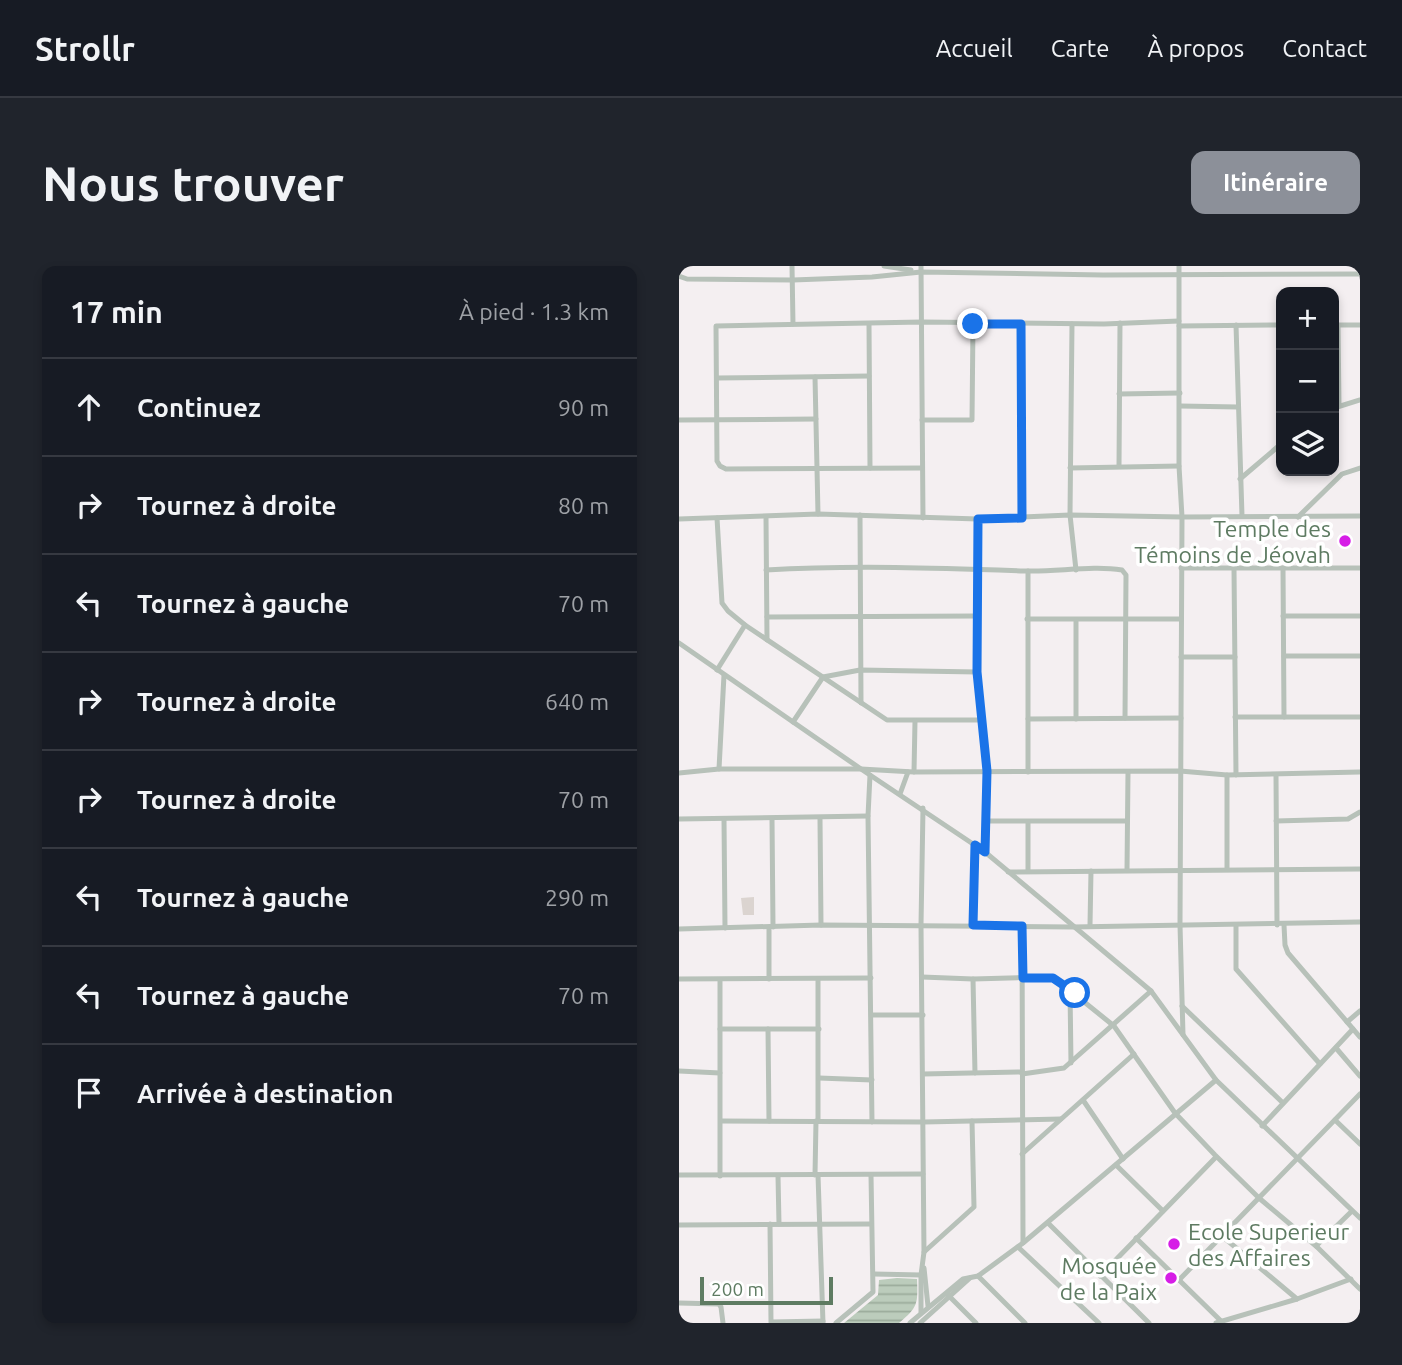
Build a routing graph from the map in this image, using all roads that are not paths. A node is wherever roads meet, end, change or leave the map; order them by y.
1 (792, 266) edge
2 (884, 266) edge
3 (1179, 266) edge
4 (921, 269) edge
5 (1360, 274) edge
6 (1179, 275) junction
7 (679, 276) edge
8 (793, 280) junction
9 (922, 323) junction
10 (1120, 323) junction
11 (793, 324) junction
12 (869, 324) junction
13 (973, 324) junction
14 (1021, 324) junction
15 (1072, 324) junction
16 (1179, 324) junction
17 (1236, 325) junction
18 (1276, 325) edge
19 (1339, 325) edge
20 (1360, 325) edge
21 (869, 376) junction
22 (815, 377) junction
23 (717, 378) junction
24 (1179, 393) junction
25 (1119, 394) junction
26 (1360, 400) edge
27 (1180, 406) junction
28 (1339, 406) edge
29 (1238, 407) junction
30 (816, 419) junction
31 (679, 420) edge
32 (717, 420) junction
33 (922, 420) junction
34 (1276, 448) edge
35 (1119, 466) junction
36 (1179, 466) junction
37 (817, 468) junction
38 (870, 468) junction
39 (922, 468) junction
40 (1070, 468) junction
41 (1360, 468) edge
42 (1240, 479) junction
43 (818, 514) junction
44 (860, 514) junction
45 (1070, 515) junction
46 (1242, 516) junction
47 (1360, 516) edge
48 (766, 517) junction
49 (1182, 517) junction
50 (1298, 517) junction
51 (717, 518) junction
52 (923, 518) junction
53 (1022, 518) junction
54 (679, 519) edge
55 (978, 519) junction
56 (859, 566) junction
57 (978, 568) junction
58 (1181, 568) junction
59 (1283, 568) junction
60 (1360, 568) edge
61 (1234, 569) junction
62 (766, 570) junction
63 (1076, 570) junction
64 (1028, 571) junction
65 (860, 615) junction
66 (976, 616) junction
67 (1283, 616) junction
68 (1360, 616) edge
69 (767, 617) junction
70 (1027, 619) junction
71 (1181, 619) junction
72 (1076, 620) junction
73 (1127, 620) junction
74 (745, 625) junction
75 (767, 640) junction
76 (679, 643) edge
77 (1284, 656) junction
78 (1360, 656) edge
79 (1181, 657) junction
80 (1235, 657) junction
81 (717, 670) junction
82 (860, 670) junction
83 (977, 672) junction
84 (724, 675) junction
85 (823, 677) junction
86 (861, 703) junction
87 (1235, 717) junction
88 (1284, 717) junction
89 (1360, 717) edge
90 (1125, 718) junction
91 (1181, 718) junction
92 (1028, 719) junction
93 (1076, 719) junction
94 (981, 720) junction
95 (915, 721) junction
96 (793, 722) junction
97 (719, 769) junction
98 (861, 769) junction
99 (987, 771) junction
100 (1180, 771) junction
101 (911, 772) junction
102 (1028, 772) junction
103 (1128, 772) junction
104 (1360, 772) edge
105 (679, 773) edge
106 (870, 775) junction
107 (1227, 775) junction
108 (1236, 775) junction
109 (1276, 775) junction
110 (900, 794) junction
111 (923, 808) junction
112 (1360, 811) edge
113 (868, 816) junction
114 (679, 819) edge
115 (724, 819) junction
116 (772, 819) junction
117 (820, 819) junction
118 (985, 821) junction
119 (1127, 821) junction
120 (1276, 821) junction
121 (1028, 822) junction
122 (975, 845) junction
123 (985, 852) junction
124 (1182, 869) junction
125 (1227, 869) junction
126 (1360, 869) edge
127 (1127, 870) junction
128 (1277, 870) junction
129 (1028, 871) junction
130 (1091, 871) junction
131 (1008, 872) junction
132 (1360, 922) edge
133 (821, 925) junction
134 (871, 925) junction
135 (921, 925) junction
136 (973, 925) junction
137 (1090, 925) junction
138 (1180, 925) junction
139 (1236, 925) junction
140 (1281, 925) junction
141 (1022, 926) junction
142 (771, 927) junction
143 (1073, 927) junction
144 (725, 928) junction
145 (679, 929) edge
146 (922, 977) junction
147 (871, 978) junction
148 (1023, 978) junction
149 (679, 979) edge
150 (769, 979) junction
151 (818, 979) junction
152 (973, 979) junction
153 (720, 980) junction
154 (1070, 990) junction
155 (1151, 991) junction
156 (1182, 1006) junction
157 (1360, 1011) edge
158 (872, 1015) junction
159 (923, 1015) junction
160 (1347, 1022) junction
161 (1114, 1026) junction
162 (720, 1029) junction
163 (768, 1029) junction
164 (819, 1029) junction
165 (1353, 1029) junction
166 (1183, 1035) junction
167 (1360, 1037) edge
168 (1336, 1048) junction
169 (1134, 1054) junction
170 (1071, 1063) junction
171 (1320, 1064) junction
172 (679, 1071) edge
173 (720, 1073) junction
174 (975, 1073) junction
175 (1022, 1073) junction
176 (923, 1074) junction
177 (1360, 1076) edge
178 (818, 1078) junction
179 (872, 1080) junction
180 (1216, 1080) junction
181 (1360, 1094) edge
182 (1083, 1100) junction
183 (1283, 1103) junction
184 (1175, 1113) junction
185 (1061, 1119) junction
186 (1022, 1120) junction
187 (1335, 1120) junction
188 (721, 1121) junction
189 (769, 1121) junction
190 (817, 1121) junction
191 (972, 1121) junction
192 (872, 1122) junction
193 (924, 1122) junction
194 (1262, 1126) junction
195 (1360, 1144) edge
196 (1022, 1154) junction
197 (1216, 1157) junction
198 (1123, 1159) junction
199 (1297, 1159) junction
200 (1116, 1165) junction
201 (923, 1174) junction
202 (679, 1175) edge
203 (817, 1175) junction
204 (871, 1175) junction
205 (720, 1176) junction
206 (778, 1176) junction
207 (1258, 1198) junction
208 (1163, 1211) junction
209 (1352, 1211) junction
210 (1360, 1218) edge
211 (1048, 1223) junction
212 (770, 1224) junction
213 (779, 1224) junction
214 (820, 1224) junction
215 (871, 1224) junction
216 (679, 1225) edge
217 (1222, 1236) junction
218 (1136, 1238) junction
219 (1021, 1245) junction
220 (1316, 1246) junction
221 (924, 1252) junction
222 (923, 1265) junction
223 (874, 1274) junction
224 (921, 1275) junction
225 (975, 1276) junction
226 (1100, 1276) junction
227 (1351, 1279) junction
228 (1179, 1280) junction
229 (1360, 1289) edge
230 (948, 1295) junction
231 (1297, 1299) junction
232 (679, 1303) edge
233 (927, 1307) junction
234 (921, 1312) junction
235 (823, 1322) edge
236 (1218, 1322) edge
237 (723, 1323) edge
238 (836, 1323) edge
239 (910, 1323) edge
240 (919, 1323) edge
241 (976, 1323) edge
242 (1025, 1323) edge
243 (1099, 1323) edge
244 (1149, 1323) edge

1 - 8 street
2 - 4 street
3 - 6 street
4 - 6 street
4 - 8 street
4 - 9 street
5 - 6 street
6 - 16 street
7 - 8 street
8 - 11 street
9 - 12 street
9 - 13 street
9 - 33 street
10 - 15 street
10 - 16 street
10 - 25 street
11 - 12 street
11 - 23 street
12 - 21 street
13 - 14 street
13 - 33 street
14 - 15 street
14 - 53 street
15 - 40 street
16 - 17 street
16 - 24 street
17 - 18 street
17 - 29 street
19 - 20 street
21 - 22 street
21 - 38 street
22 - 23 street
22 - 30 street
23 - 32 street
24 - 25 street
24 - 27 street
25 - 35 street
26 - 28 street
27 - 29 street
27 - 36 street
29 - 42 street
30 - 32 street
30 - 37 street
31 - 32 street
32 - 37 street
33 - 39 street
34 - 42 street
35 - 36 street
35 - 40 street
36 - 49 street
37 - 38 street
37 - 43 street
38 - 39 street
39 - 52 street
40 - 45 street
41 - 50 street
42 - 46 street
43 - 44 street
43 - 48 street
44 - 52 street
44 - 56 street
45 - 49 street
45 - 53 street
45 - 63 street
46 - 49 street
46 - 50 street
47 - 50 street
48 - 51 street
48 - 62 street
49 - 58 street
51 - 54 street
51 - 74 street
52 - 55 street
53 - 55 street
55 - 57 street
56 - 57 street
56 - 62 street
56 - 65 street
57 - 64 street
57 - 66 street
58 - 61 street
58 - 71 street
59 - 60 street
59 - 61 street
59 - 67 street
61 - 80 street
62 - 69 street
63 - 64 street
63 - 73 street
64 - 70 street
65 - 66 street
65 - 69 street
65 - 82 street
66 - 83 street
67 - 68 street
67 - 77 street
69 - 75 street
70 - 72 street
70 - 92 street
71 - 73 street
71 - 79 street
72 - 73 street
72 - 93 street
73 - 90 street
74 - 75 street
74 - 81 street
75 - 85 street
76 - 81 street
77 - 78 street
77 - 88 street
79 - 80 street
79 - 91 street
80 - 87 street
81 - 84 street
82 - 83 street
82 - 85 street
82 - 86 street
83 - 94 street
84 - 96 street
84 - 97 street
85 - 86 street
85 - 96 street
86 - 95 street
87 - 88 street
87 - 108 street
88 - 89 street
90 - 91 street
90 - 93 street
91 - 100 street
92 - 93 street
92 - 102 street
94 - 95 street
94 - 99 street
95 - 101 street
96 - 98 street
97 - 98 street
97 - 105 street
98 - 101 street
98 - 106 street
99 - 101 street
99 - 102 street
99 - 118 street
100 - 103 street
100 - 107 street
100 - 124 street
101 - 110 street
102 - 103 street
103 - 119 street
104 - 109 street
106 - 110 street
106 - 113 street
107 - 108 street
107 - 125 street
108 - 109 street
109 - 120 street
110 - 111 street
111 - 122 street
111 - 135 street
112 - 120 street
113 - 117 street
113 - 134 street
114 - 115 street
115 - 116 street
115 - 144 street
116 - 117 street
116 - 142 street
117 - 133 street
118 - 121 street
118 - 123 street
119 - 121 street
119 - 127 street
120 - 128 street
121 - 129 street
122 - 123 street
122 - 136 street
123 - 131 street
124 - 125 street
124 - 127 street
124 - 138 street
125 - 128 street
126 - 128 street
127 - 130 street
128 - 140 street
129 - 130 street
129 - 131 street
130 - 137 street
131 - 143 street
132 - 140 street
133 - 134 street
133 - 142 street
134 - 135 street
134 - 147 street
135 - 136 street
135 - 146 street
136 - 141 street
137 - 138 street
137 - 143 street
138 - 139 street
138 - 156 street
139 - 140 street
139 - 171 street
140 - 160 street
141 - 143 street
141 - 148 street
142 - 144 street
142 - 150 street
143 - 155 street
144 - 145 street
146 - 152 street
146 - 159 street
147 - 151 street
147 - 158 street
148 - 152 street
148 - 154 street
148 - 175 street
149 - 153 street
150 - 151 street
150 - 153 street
151 - 164 street
152 - 174 street
153 - 162 street
154 - 161 street
154 - 170 street
155 - 161 street
155 - 166 street
156 - 166 street
156 - 183 street
157 - 160 street
158 - 159 street
158 - 179 street
159 - 176 street
160 - 165 street
161 - 169 street
161 - 170 street
162 - 163 street
162 - 173 street
163 - 164 street
163 - 189 street
164 - 178 street
165 - 167 street
165 - 168 street
166 - 180 street
168 - 171 street
168 - 177 street
169 - 182 street
169 - 184 street
170 - 175 street
171 - 183 street
172 - 173 street
173 - 188 street
174 - 175 street
174 - 176 street
175 - 186 street
176 - 193 street
178 - 179 street
178 - 190 street
179 - 192 street
180 - 184 street
180 - 194 street
181 - 187 street
182 - 185 street
182 - 198 street
183 - 194 street
184 - 197 street
184 - 198 street
185 - 186 street
185 - 196 street
186 - 191 street
186 - 196 street
187 - 195 street
187 - 199 street
188 - 189 street
188 - 205 street
189 - 190 street
190 - 192 street
190 - 203 street
191 - 193 street
191 - 221 street
192 - 193 street
193 - 201 street
194 - 199 street
196 - 219 street
197 - 207 street
197 - 208 street
198 - 200 street
199 - 207 street
199 - 209 street
200 - 208 street
200 - 211 street
201 - 204 street
201 - 221 street
202 - 205 street
203 - 204 street
203 - 206 street
203 - 214 street
204 - 215 street
205 - 206 street
206 - 213 street
207 - 217 street
207 - 220 street
208 - 218 street
209 - 210 street
209 - 220 street
211 - 219 street
211 - 226 street
212 - 213 street
212 - 216 street
212 - 235 street
213 - 214 street
214 - 215 street
214 - 235 street
215 - 223 street
217 - 228 street
217 - 231 street
218 - 226 street
218 - 228 street
219 - 225 street
219 - 243 street
220 - 227 street
221 - 222 street
222 - 224 street
222 - 233 street
223 - 224 street
223 - 238 street
224 - 234 street
225 - 230 street
225 - 242 street
226 - 244 street
227 - 229 street
227 - 231 street
228 - 236 street
230 - 233 street
230 - 240 street
230 - 241 street
231 - 236 street
232 - 237 street
233 - 234 street
234 - 239 street

